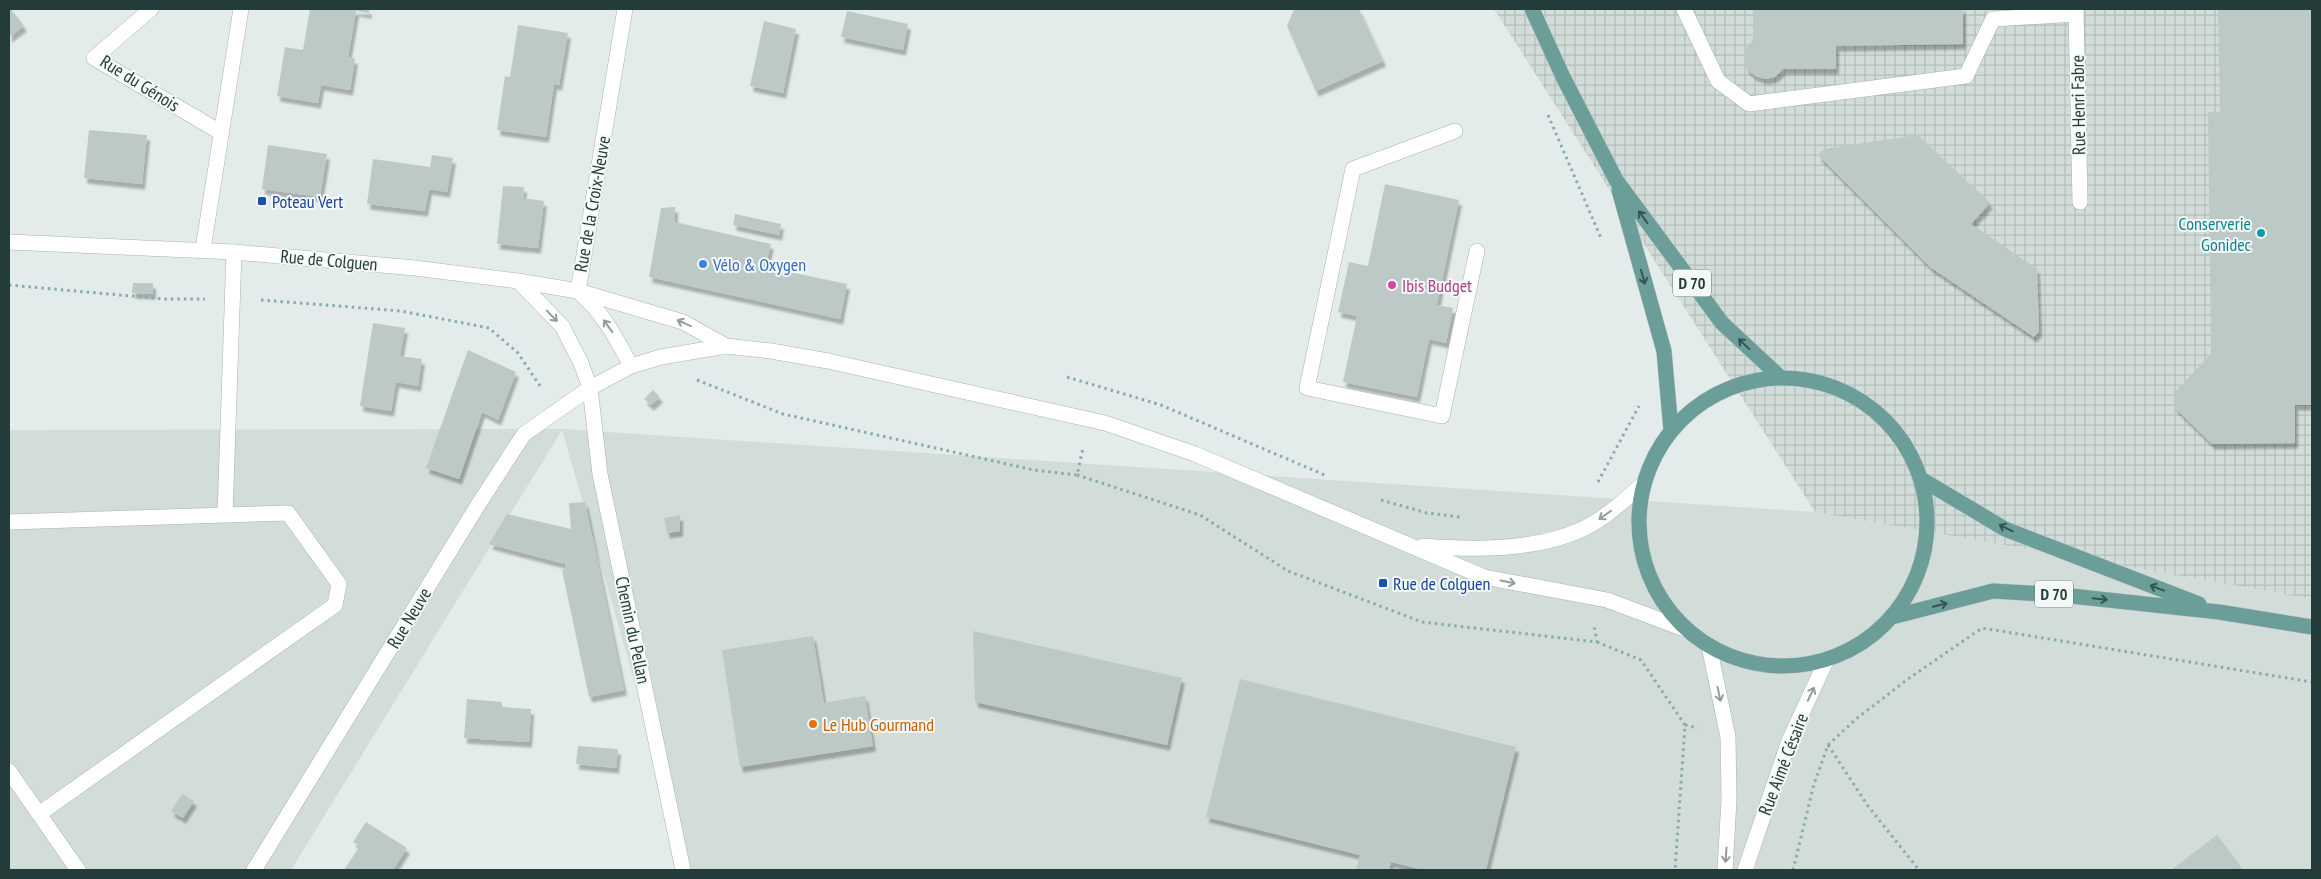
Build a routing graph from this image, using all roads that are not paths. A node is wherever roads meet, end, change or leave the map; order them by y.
1 (151, 9) edge
2 (241, 9) edge
3 (625, 9) edge
4 (1532, 9) edge
5 (1684, 9) edge
6 (2076, 11) edge
7 (1455, 131) dead end
8 (220, 132) junction
9 (1616, 180) junction
10 (2080, 202) dead end
11 (9, 242) edge
12 (203, 250) junction
13 (1477, 251) dead end
14 (234, 252) junction
15 (518, 281) junction
16 (578, 291) junction
17 (726, 346) junction
18 (631, 366) junction
19 (1780, 377) junction
20 (590, 388) junction
21 (1671, 430) junction
22 (1921, 479) junction
23 (1643, 484) junction
24 (225, 515) junction
25 (9, 522) edge
26 (1414, 546) junction
27 (2219, 612) junction
28 (1892, 617) junction
29 (2312, 628) edge
30 (1687, 630) junction
31 (1708, 646) junction
32 (1826, 661) junction
33 (9, 771) edge
34 (39, 814) junction
35 (78, 870) edge
36 (254, 870) edge
37 (682, 870) edge
38 (1725, 870) edge
39 (1745, 870) edge

1 - 8 street, Rue du Génois
2 - 8 street
3 - 16 street, Rue de la Croix-Neuve
4 - 9 main road, D 70
5 - 6 street
6 - 10 street, Rue Henri Fabre
7 - 13 street
8 - 12 street
19 -> 9 main road, D 70
9 -> 21 main road, D 70
11 - 12 street, Rue de Colguen
12 - 14 street, Rue de Colguen
14 - 15 street, Rue de Colguen
14 - 24 street
15 - 16 street, Rue de Colguen
15 -> 20 street
17 -> 16 street, Rue de Colguen
18 -> 16 street, Rue de la Croix-Neuve
17 - 18 street
17 - 26 street
18 - 20 street
19 - 21 main road
19 - 22 main road
20 - 36 street, Rue Neuve
20 - 37 street, Chemin du Pellan
21 - 23 main road
27 -> 22 main road, D 70
22 - 28 main road
23 -> 26 street
23 - 30 main road
24 - 25 street
24 - 34 street
26 -> 30 street
28 -> 27 main road, D 70
27 - 29 main road, D 70
28 - 32 main road
30 - 31 main road
31 - 32 main road
31 -> 38 street
39 -> 32 street, Rue Aimé Césaire
33 - 34 street
34 - 35 street

